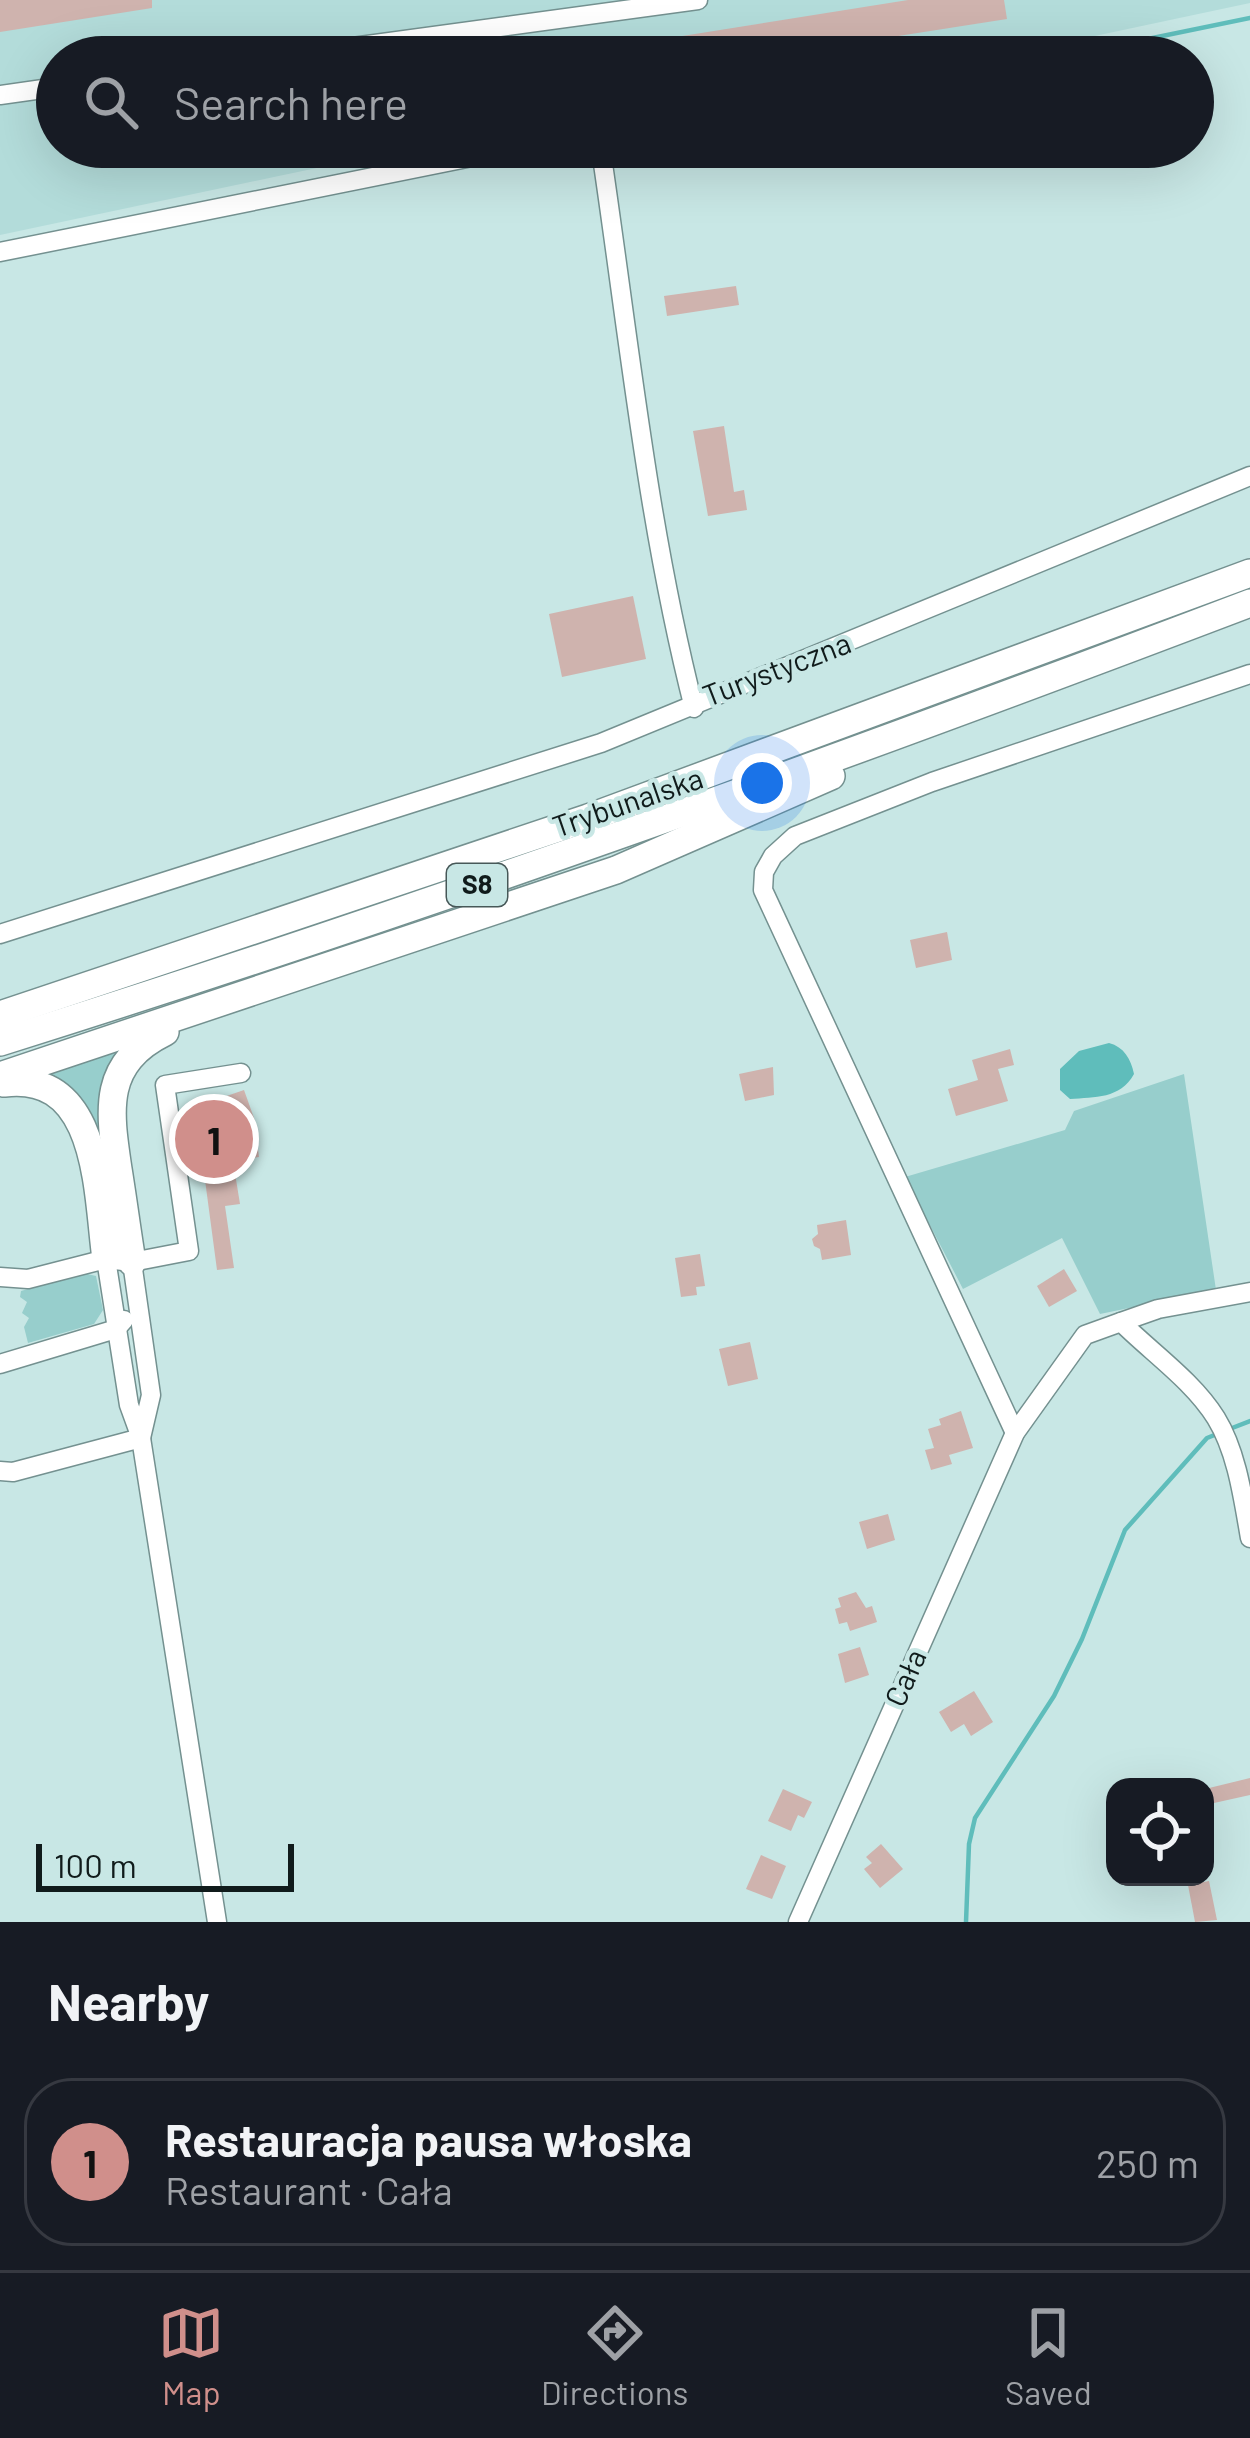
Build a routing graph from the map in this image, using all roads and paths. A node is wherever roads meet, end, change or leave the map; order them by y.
1 (698, 0) edge
2 (433, 36) edge
3 (36, 90) edge
4 (0, 95) edge
5 (418, 168) edge
6 (604, 168) edge
7 (0, 252) edge
8 (1250, 476) edge
9 (1250, 572) edge
10 (1250, 602) edge
11 (1250, 674) edge
12 (694, 708) junction
13 (950, 717) junction
14 (0, 934) edge
15 (194, 1013) junction
16 (0, 1015) edge
17 (0, 1042) edge
18 (241, 1073) dead end
19 (0, 1079) edge
20 (119, 1261) junction
21 (0, 1262) edge
22 (0, 1277) edge
23 (34, 1277) junction
24 (1250, 1292) edge
25 (138, 1304) junction
26 (1120, 1322) junction
27 (116, 1329) junction
28 (0, 1364) edge
29 (1015, 1433) junction
30 (141, 1438) junction
31 (0, 1471) edge
32 (1250, 1538) edge
33 (217, 1922) edge
34 (798, 1922) edge

1 - 2 street
3 - 4 street
5 - 7 street
6 - 12 street, Turystyczna
8 - 12 street, Turystyczna
9 - 16 highway, Trybunalska / S8
10 - 13 highway, Trybunalska / S8
11 - 29 street
12 - 14 street
13 - 15 highway
13 - 17 highway, Trybunalska / S8
15 - 19 highway
15 - 20 highway
18 - 20 street
19 - 20 highway
20 - 23 street
20 - 25 street
20 - 27 street
21 - 23 street
22 - 23 street
24 - 26 street, Cała
25 - 27 street
25 - 30 street
26 - 29 street, Cała
26 - 32 street
27 - 28 street
27 - 30 street
29 - 34 street, Cała
30 - 31 street
30 - 33 street

